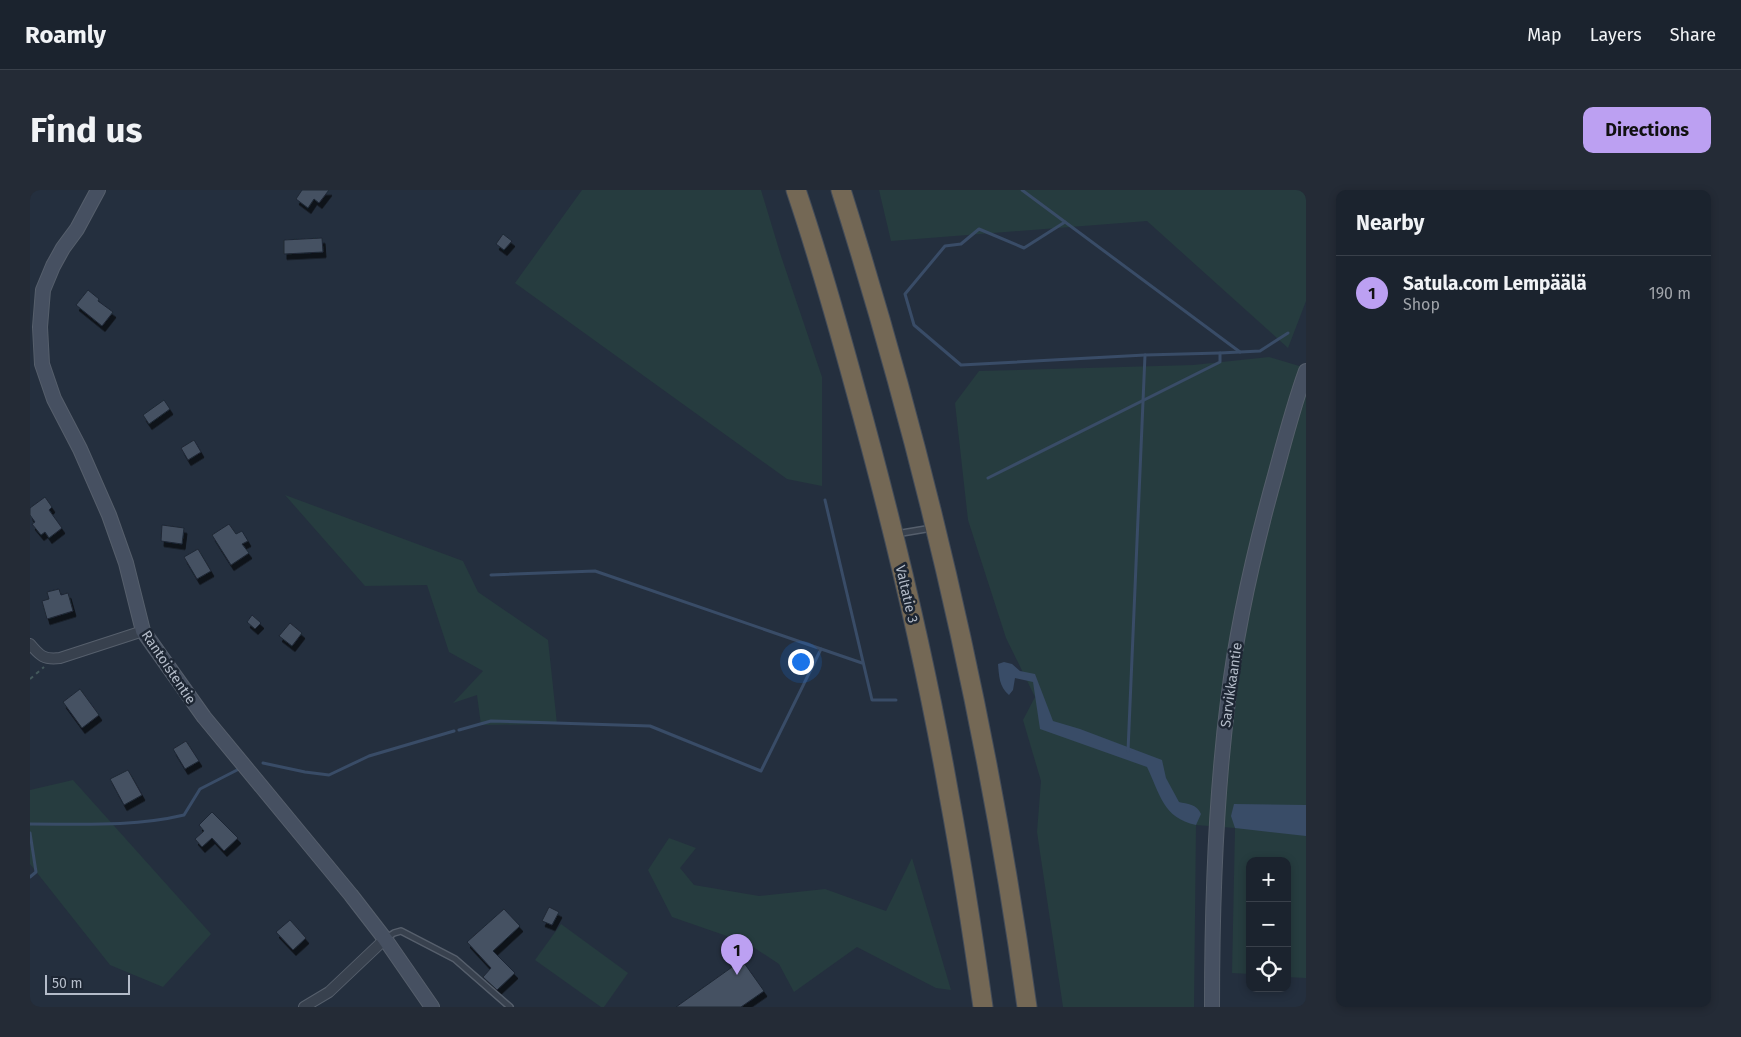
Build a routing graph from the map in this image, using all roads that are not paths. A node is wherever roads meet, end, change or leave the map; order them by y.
1 (98, 190) edge
2 (796, 190) edge
3 (841, 190) edge
4 (1306, 371) edge
5 (935, 527) junction
6 (894, 534) junction
7 (143, 631) junction
8 (30, 644) edge
9 (385, 939) junction
10 (304, 1007) edge
11 (432, 1007) edge
12 (510, 1007) edge
13 (983, 1007) edge
14 (1027, 1007) edge
15 (1212, 1007) edge

1 - 7 street, Rantoistentie
2 - 6 highway, Valtatie 3
3 - 5 highway
4 - 15 street, Sarvikkaantie
5 - 6 lane
5 - 14 highway
6 - 13 highway, Valtatie 3
7 - 8 street
7 - 9 street, Rantoistentie
9 - 10 street
9 - 11 street, Rantoistentie
9 - 12 lane

